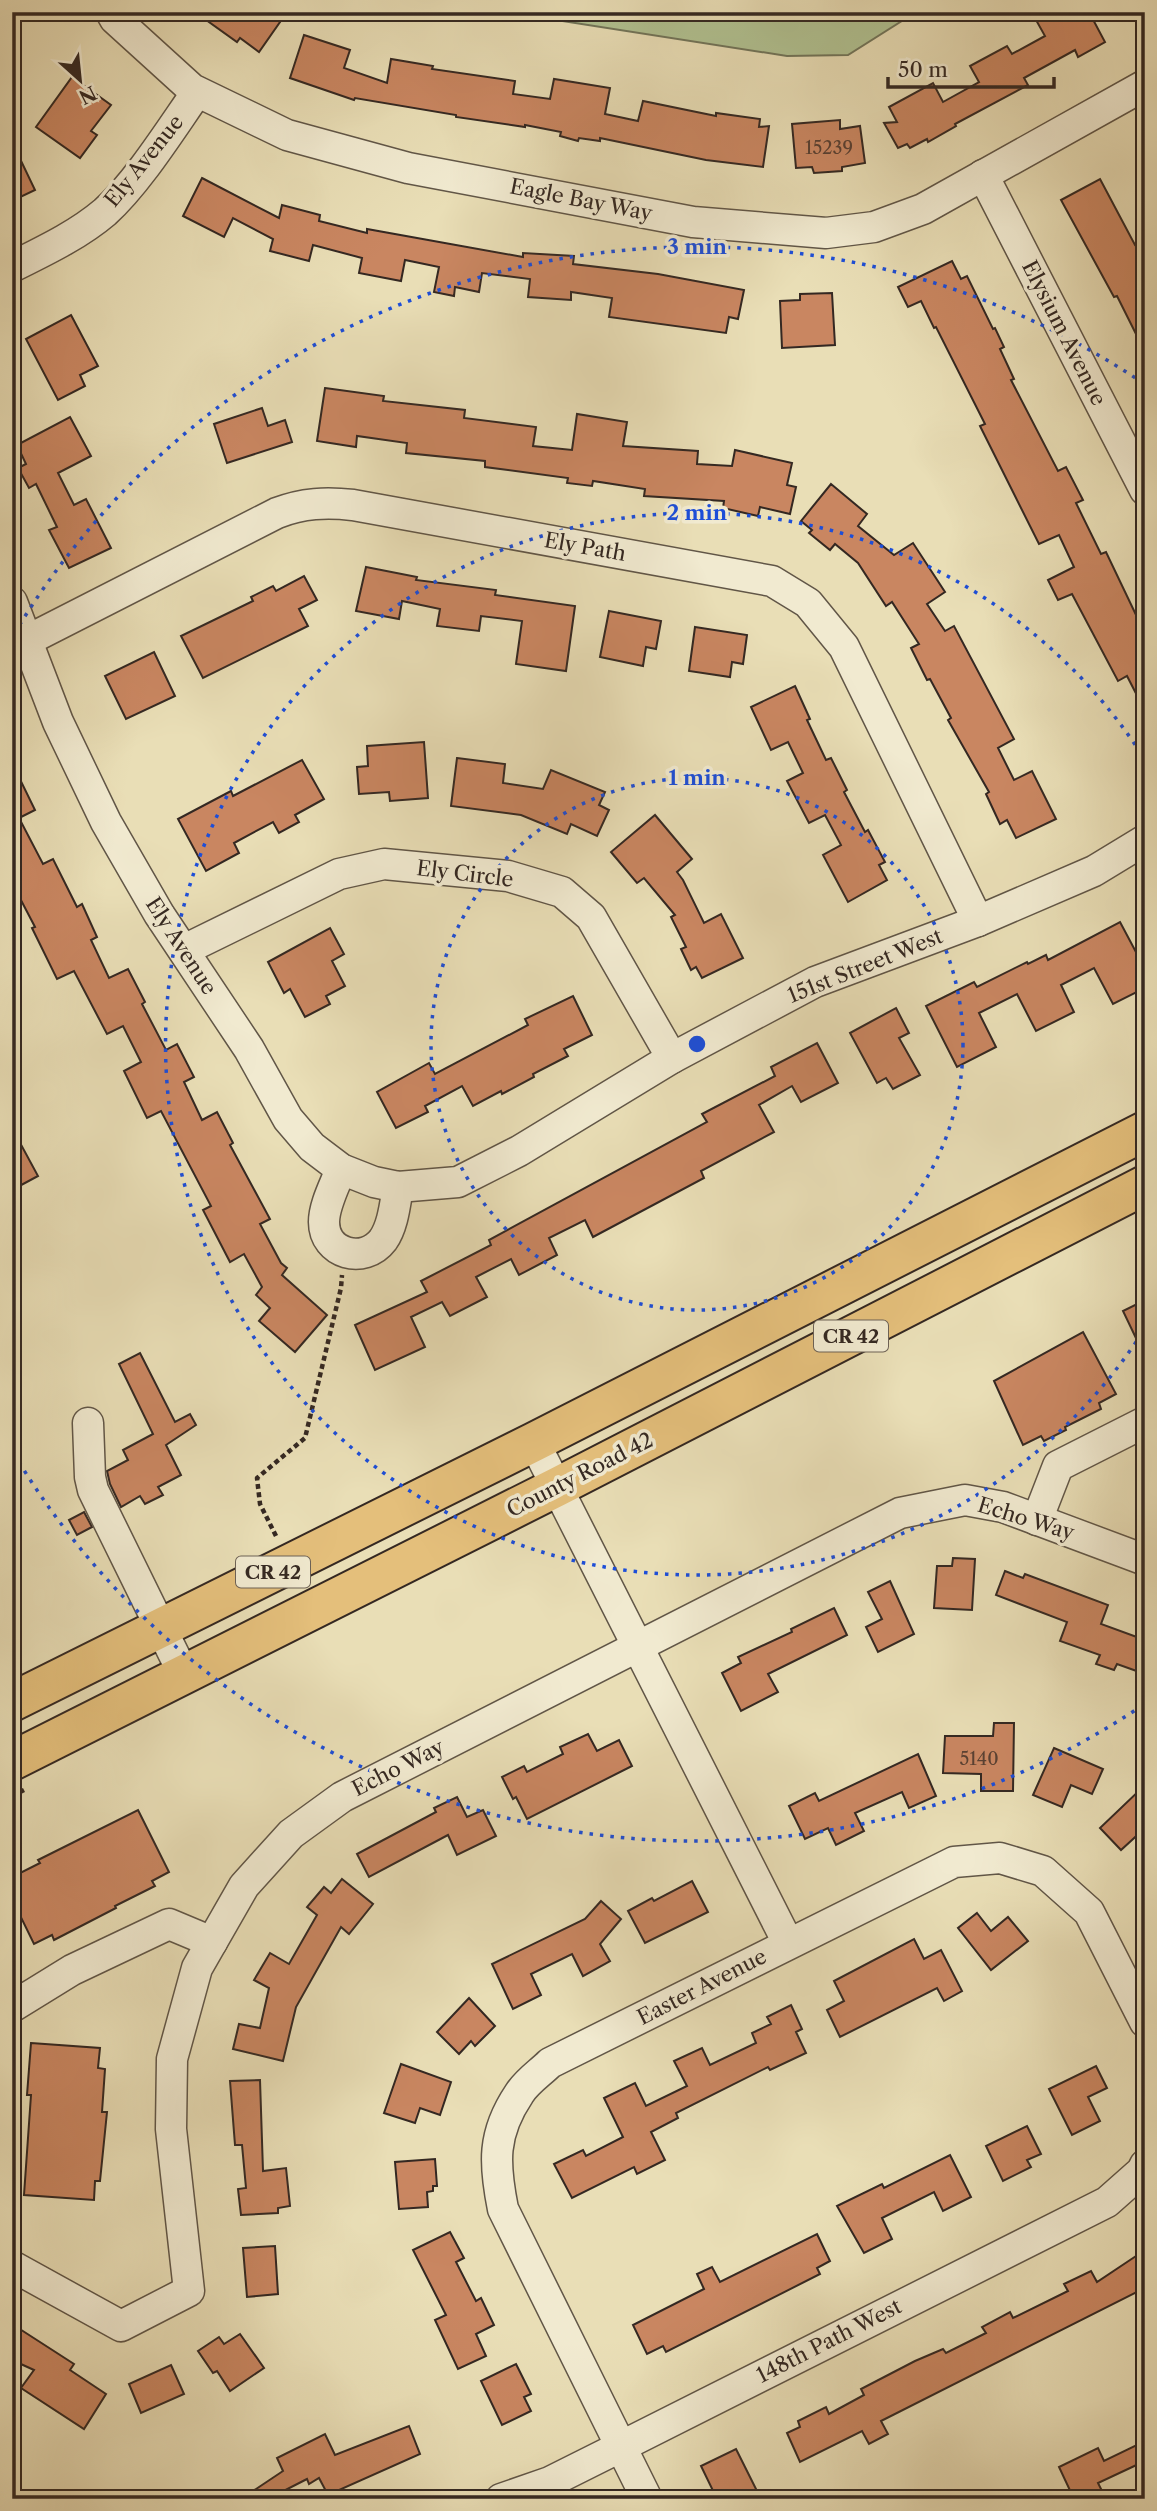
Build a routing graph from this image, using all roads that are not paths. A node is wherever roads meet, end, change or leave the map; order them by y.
1 (111, 12) edge
2 (1145, 85) edge
3 (197, 92) junction
4 (983, 175) junction
5 (12, 267) edge
6 (1145, 490) edge
7 (12, 602) edge
8 (26, 641) junction
9 (1145, 840) edge
10 (978, 921) junction
11 (184, 950) junction
12 (673, 1058) junction
13 (1145, 1131) edge
14 (341, 1169) junction
15 (444, 1184) joint
16 (1145, 1185) edge
17 (398, 1187) junction
18 (1145, 1422) edge
19 (88, 1423) dead end
20 (534, 1442) junction
21 (557, 1487) junction
22 (1037, 1520) junction
23 (1145, 1560) edge
24 (162, 1628) junction
25 (637, 1646) junction
26 (184, 1675) junction
27 (12, 1702) edge
28 (12, 1762) edge
29 (212, 1941) junction
30 (788, 1943) junction
31 (12, 2007) edge
32 (1145, 2022) edge
33 (1145, 2165) edge
34 (12, 2266) edge
35 (622, 2446) junction
36 (501, 2499) edge
37 (647, 2499) edge

1 - 3 street, Eagle Bay Way
2 - 4 street, Eagle Bay Way
3 - 4 street, Eagle Bay Way
3 - 5 street, Ely Avenue
4 - 6 street, Elysium Avenue
7 - 8 street, Ely Avenue
8 - 10 street, Ely Path
8 - 11 street, Ely Avenue
9 - 10 street, 151st Street West
10 - 12 street, 151st Street West
11 - 12 street, Ely Circle
11 - 14 street, Ely Avenue
12 - 15 street, 151st Street West
13 - 20 highway, CR 42
14 - 17 street, Ely Avenue
14 - 17 street
15 - 17 street, Ely Avenue
16 - 21 highway, County Road 42 / CR 42
18 - 22 street
19 - 24 street
20 - 21 street, Easter Avenue
20 - 24 highway, CR 42
21 - 25 street, Easter Avenue
21 - 26 highway, County Road 42 / CR 42
22 - 23 street, Echo Way
22 - 25 street, Echo Way
24 - 26 street
24 - 27 highway, CR 42
25 - 29 street, Echo Way
25 - 30 street, Easter Avenue
26 - 28 highway, County Road 42 / CR 42
29 - 31 street
29 - 34 street, Echo Way
30 - 32 street
30 - 35 street, Easter Avenue
33 - 35 street, 148th Path West
35 - 36 street, 148th Path West
35 - 37 street, Easter Avenue

